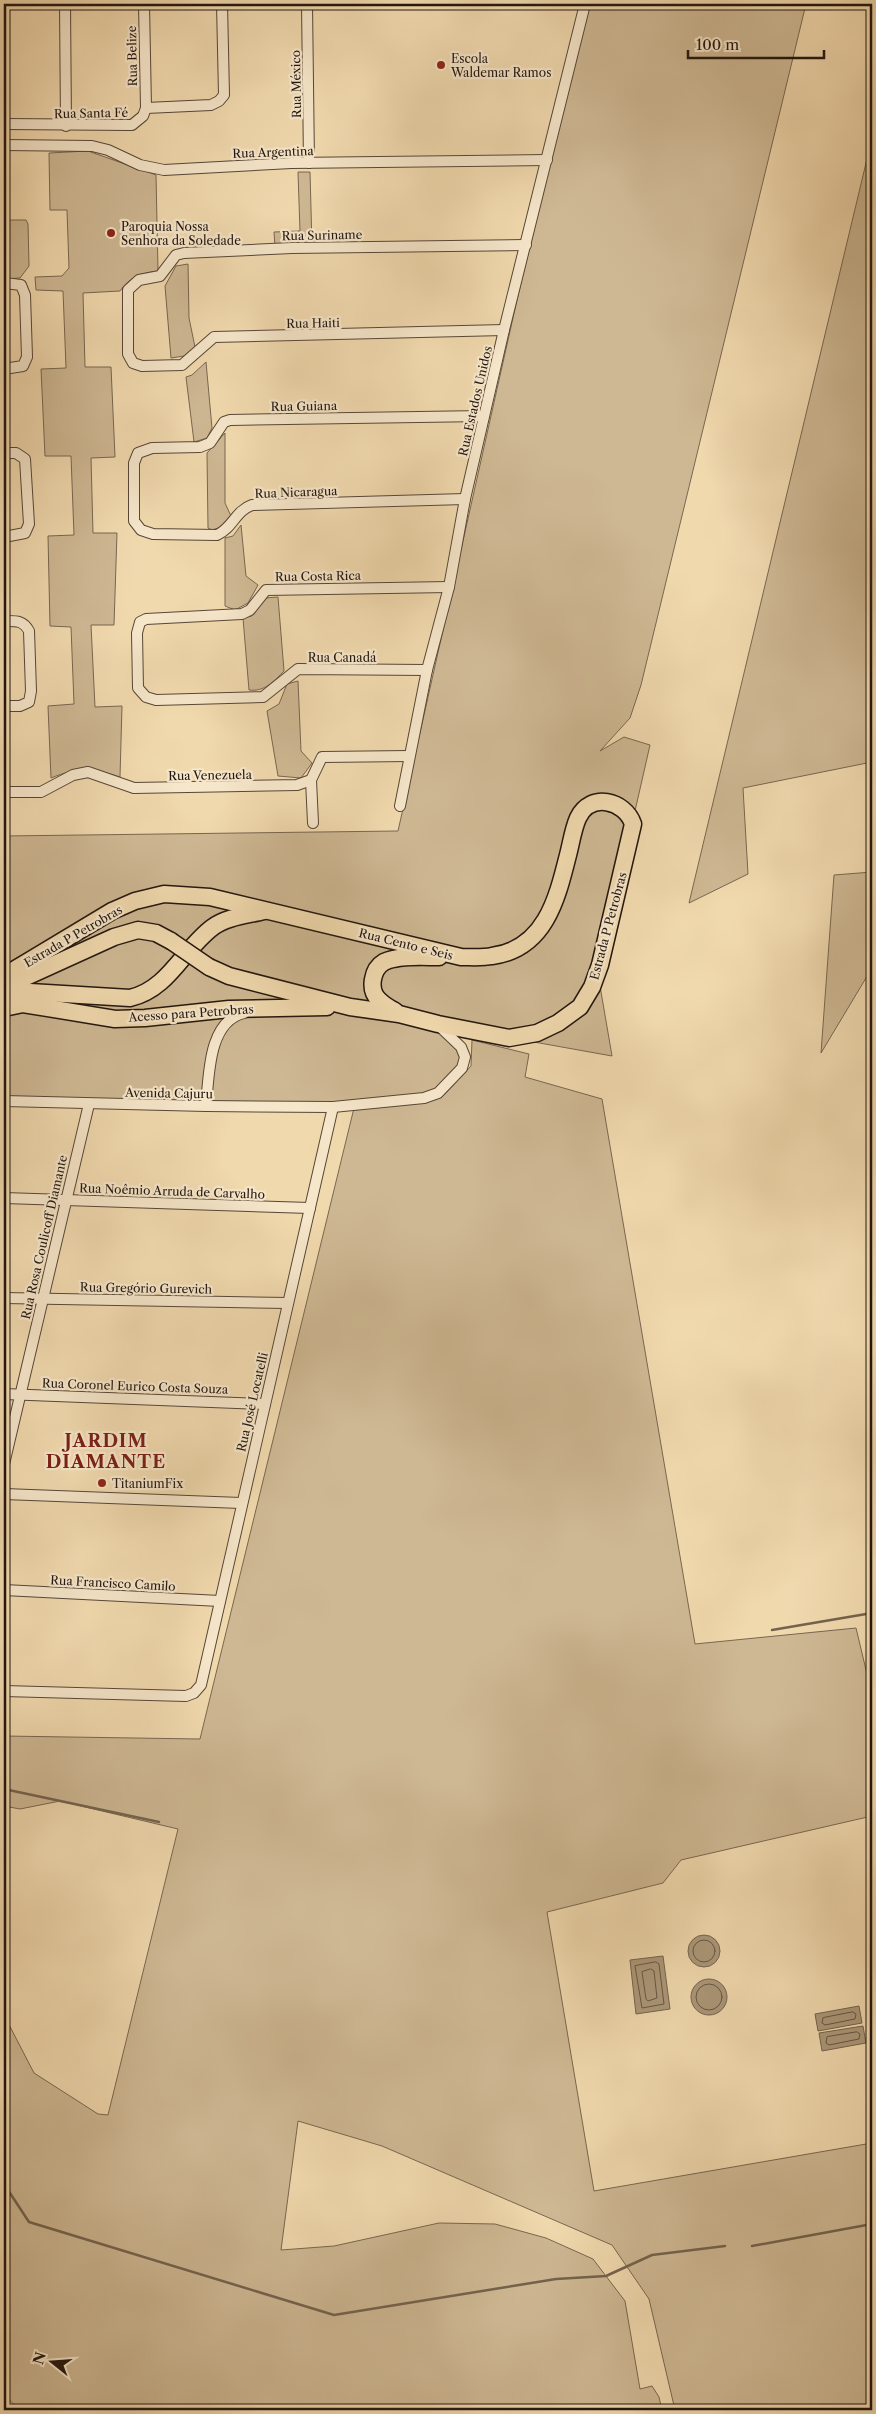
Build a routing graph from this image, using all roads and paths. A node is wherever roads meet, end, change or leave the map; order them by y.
1 (65, 4) edge
2 (144, 4) edge
3 (222, 4) edge
4 (307, 4) edge
5 (585, 4) edge
6 (146, 108) junction
7 (4, 124) edge
8 (66, 126) junction
9 (4, 145) edge
10 (547, 160) junction
11 (309, 163) junction
12 (526, 245) junction
13 (4, 283) edge
14 (504, 330) junction
15 (133, 363) joint
16 (4, 369) edge
17 (484, 416) junction
18 (4, 453) edge
19 (465, 499) junction
20 (141, 530) joint
21 (4, 537) edge
22 (449, 587) junction
23 (4, 621) edge
24 (427, 670) junction
25 (146, 696) joint
26 (4, 706) edge
27 (409, 756) junction
28 (311, 780) junction
29 (4, 792) edge
30 (400, 806) dead end
31 (578, 817) joint
32 (313, 823) dead end
33 (266, 910) junction
34 (461, 957) junction
35 (4, 976) edge
36 (4, 987) edge
37 (4, 997) edge
38 (350, 1006) junction
39 (4, 1008) edge
40 (266, 1008) junction
41 (399, 1014) junction
42 (438, 1024) junction
43 (509, 1038) joint
44 (4, 1101) edge
45 (89, 1104) junction
46 (206, 1106) junction
47 (333, 1107) junction
48 (4, 1198) edge
49 (65, 1199) junction
50 (310, 1208) junction
51 (4, 1298) edge
52 (42, 1299) junction
53 (288, 1304) junction
54 (4, 1394) edge
55 (19, 1395) junction
56 (265, 1404) junction
57 (4, 1464) edge
58 (4, 1494) edge
59 (241, 1503) junction
60 (4, 1590) edge
61 (220, 1601) junction
62 (4, 1691) edge

1 - 8 street
2 - 6 street, Rua Belize
3 - 6 street, Rua Santa Fé
4 - 11 street, Rua México
5 - 10 street, Rua Estados Unidos
6 - 8 street, Rua Santa Fé
7 - 8 street, Rua Santa Fé
9 - 11 street, Rua Argentina
10 - 11 street, Rua Argentina
10 - 12 street, Rua Estados Unidos
12 - 14 street, Rua Estados Unidos
12 - 15 street, Rua Suriname
13 - 16 street
14 - 15 street, Rua Haiti
14 - 17 street, Rua Estados Unidos
17 - 19 street, Rua Estados Unidos
17 - 20 street, Rua Guiana
18 - 21 street
19 - 20 street, Rua Nicaragua
19 - 22 street, Rua Estados Unidos
22 - 24 street, Rua Estados Unidos
22 - 25 street, Rua Costa Rica
23 - 26 street
24 - 25 street, Rua Canadá
24 - 27 street, Rua Estados Unidos
27 - 28 street
27 - 30 street, Rua Estados Unidos
28 - 29 street, Rua Venezuela
28 - 32 street
31 - 34 main road, Rua Cento e Seis
31 - 43 main road, Estrada P Petrobras
33 - 34 main road, Rua Cento e Seis
33 - 35 main road, Estrada P Petrobras
33 - 37 main road
34 - 41 main road
36 - 38 main road, Acesso para Petrobras, bridge
38 - 40 main road, Acesso para Petrobras
38 - 41 main road, Acesso para Petrobras
39 - 40 main road, Acesso para Petrobras
40 - 46 street
41 - 42 main road, Acesso para Petrobras
42 - 43 main road, Acesso para Petrobras
42 - 47 street, Avenida Cajuru
44 - 45 street, Avenida Cajuru
45 - 46 street, Avenida Cajuru
45 - 49 street, Rua Rosa Coulicoff Diamante
46 - 47 street, Avenida Cajuru
47 - 50 street, Rua José Locatelli
48 - 49 street, Rua Noêmio Arruda de Carvalho
49 - 50 street, Rua Noêmio Arruda de Carvalho
49 - 52 street, Rua Rosa Coulicoff Diamante
50 - 53 street, Rua José Locatelli
51 - 52 street, Rua Gregório Gurevich
52 - 53 street, Rua Gregório Gurevich
52 - 55 street, Rua Rosa Coulicoff Diamante
53 - 56 street, Rua José Locatelli
54 - 55 street, Rua Coronel Eurico Costa Souza
55 - 56 street, Rua Coronel Eurico Costa Souza
55 - 57 street, Rua Rosa Coulicoff Diamante
56 - 59 street, Rua José Locatelli
58 - 59 street
59 - 61 street, Rua José Locatelli
60 - 61 street, Rua Francisco Camilo
61 - 62 street, Rua José Locatelli

